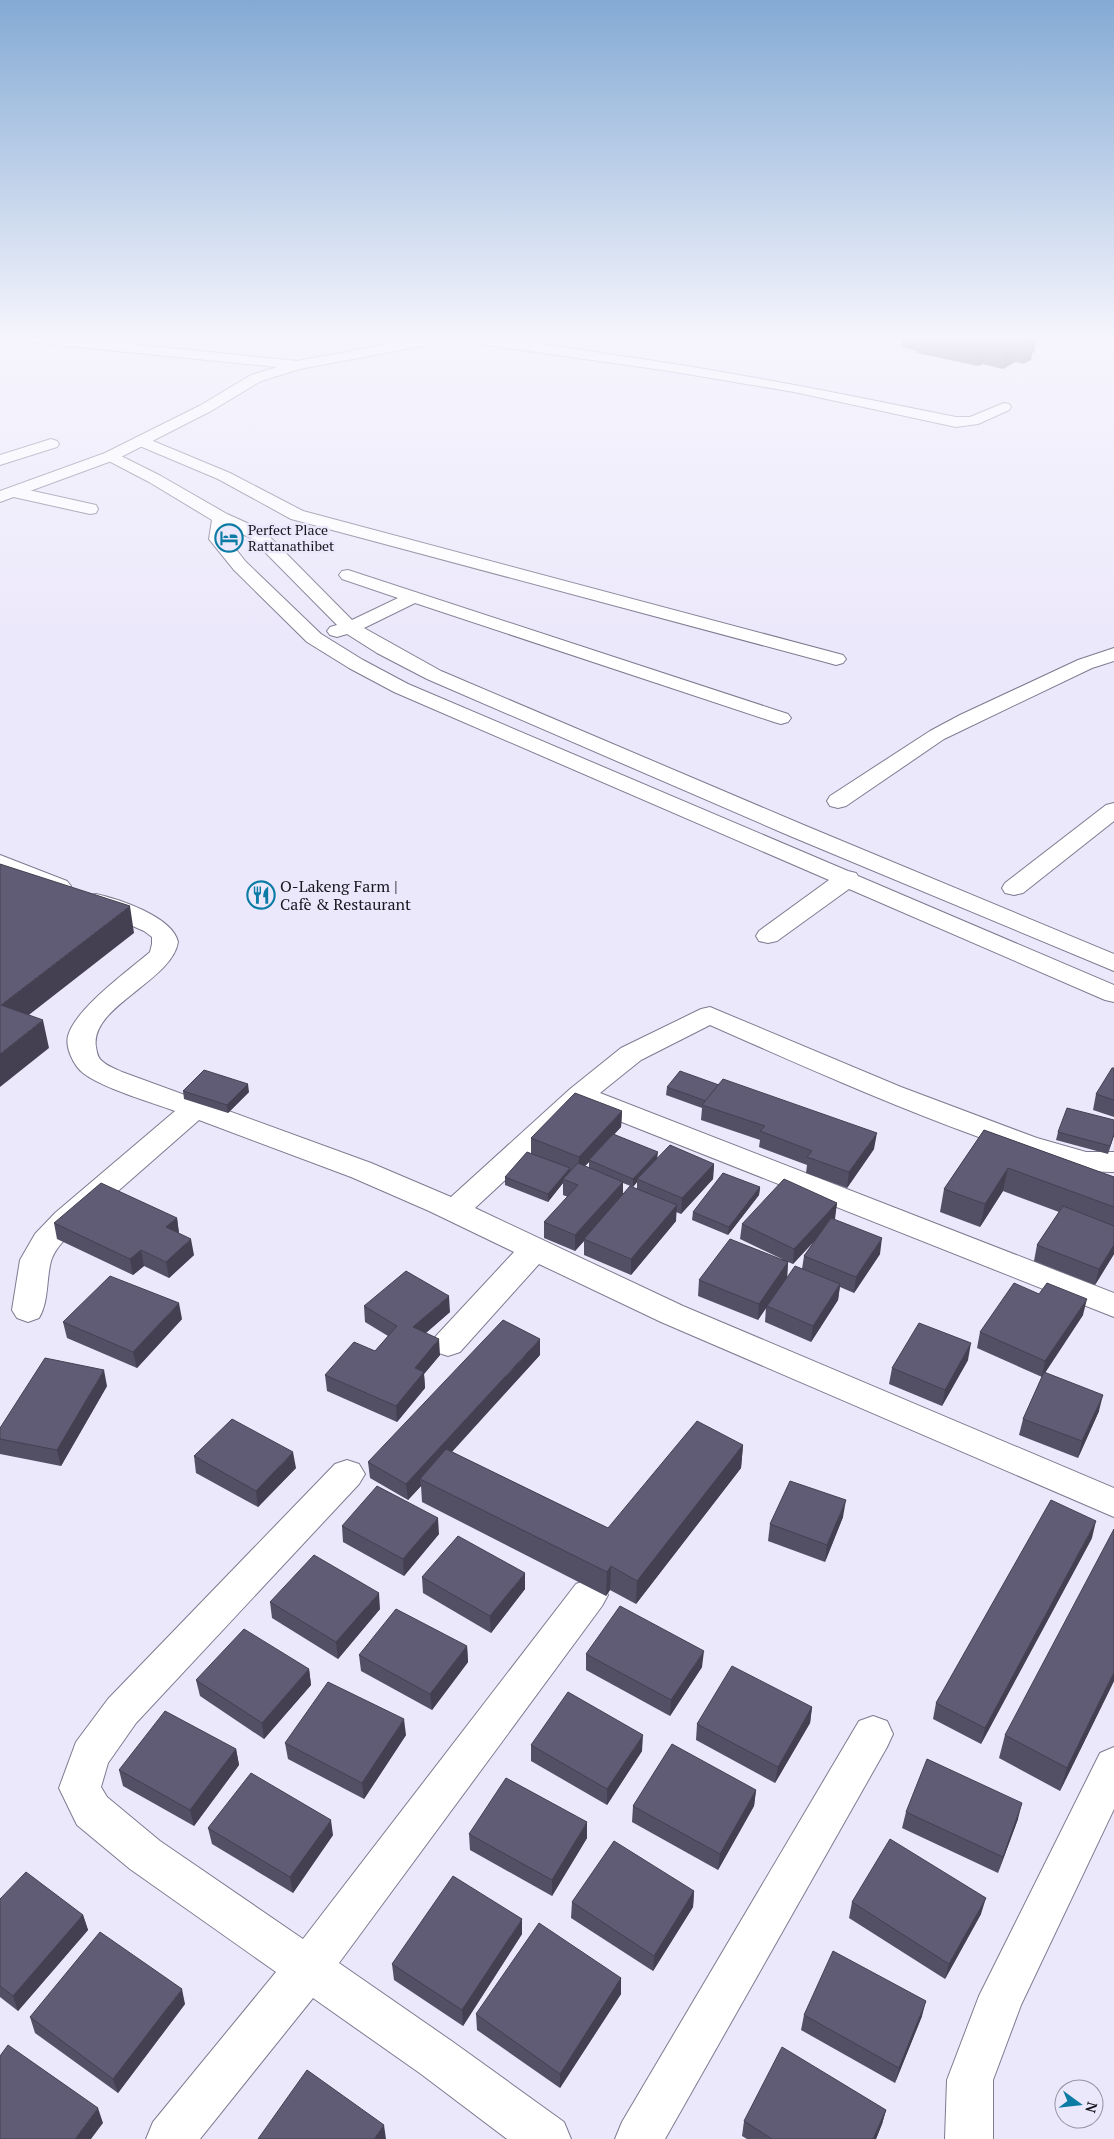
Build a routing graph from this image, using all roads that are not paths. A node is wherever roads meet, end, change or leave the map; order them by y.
1 (147, 438) edge
2 (141, 441) junction
3 (51, 444) dead end
4 (111, 456) junction
5 (0, 460) edge
6 (7, 494) edge
7 (90, 509) dead end
8 (221, 518) junction
9 (348, 575) dead end
10 (414, 597) junction
11 (350, 628) junction
12 (314, 638) junction
13 (1114, 654) edge
14 (836, 659) dead end
15 (781, 718) dead end
16 (728, 801) junction
17 (838, 801) dead end
18 (1114, 810) edge
19 (705, 818) junction
20 (0, 862) edge
21 (848, 878) junction
22 (1014, 888) dead end
23 (768, 936) dead end
24 (1114, 962) edge
25 (1114, 994) edge
26 (580, 1095) junction
27 (194, 1109) junction
28 (1114, 1162) edge
29 (447, 1207) junction
30 (534, 1249) junction
31 (1114, 1306) edge
32 (28, 1310) dead end
33 (448, 1344) dead end
34 (347, 1474) dead end
35 (1114, 1503) edge
36 (589, 1595) dead end
37 (873, 1734) dead end
38 (1114, 1766) edge
39 (307, 1970) junction
40 (170, 2139) edge
41 (547, 2139) edge
42 (639, 2139) edge
43 (969, 2139) edge

1 - 2 street
2 - 4 street
2 - 14 street
3 - 5 street
4 - 6 street
4 - 8 street
6 - 7 street
8 - 11 street
8 - 12 street
9 - 10 street
10 - 11 street
10 - 15 street
11 - 12 street
11 - 16 street
12 - 19 street
13 - 17 street
16 - 19 street
16 - 24 street
18 - 22 street
19 - 21 street
20 - 27 street
21 - 23 street
21 - 25 street
26 - 28 street
26 - 29 street
26 - 31 street
27 - 29 street
27 - 32 street
29 - 30 street
30 - 33 street
30 - 35 street
34 - 39 street
36 - 39 street
37 - 42 street
38 - 43 street
39 - 40 street
39 - 41 street

